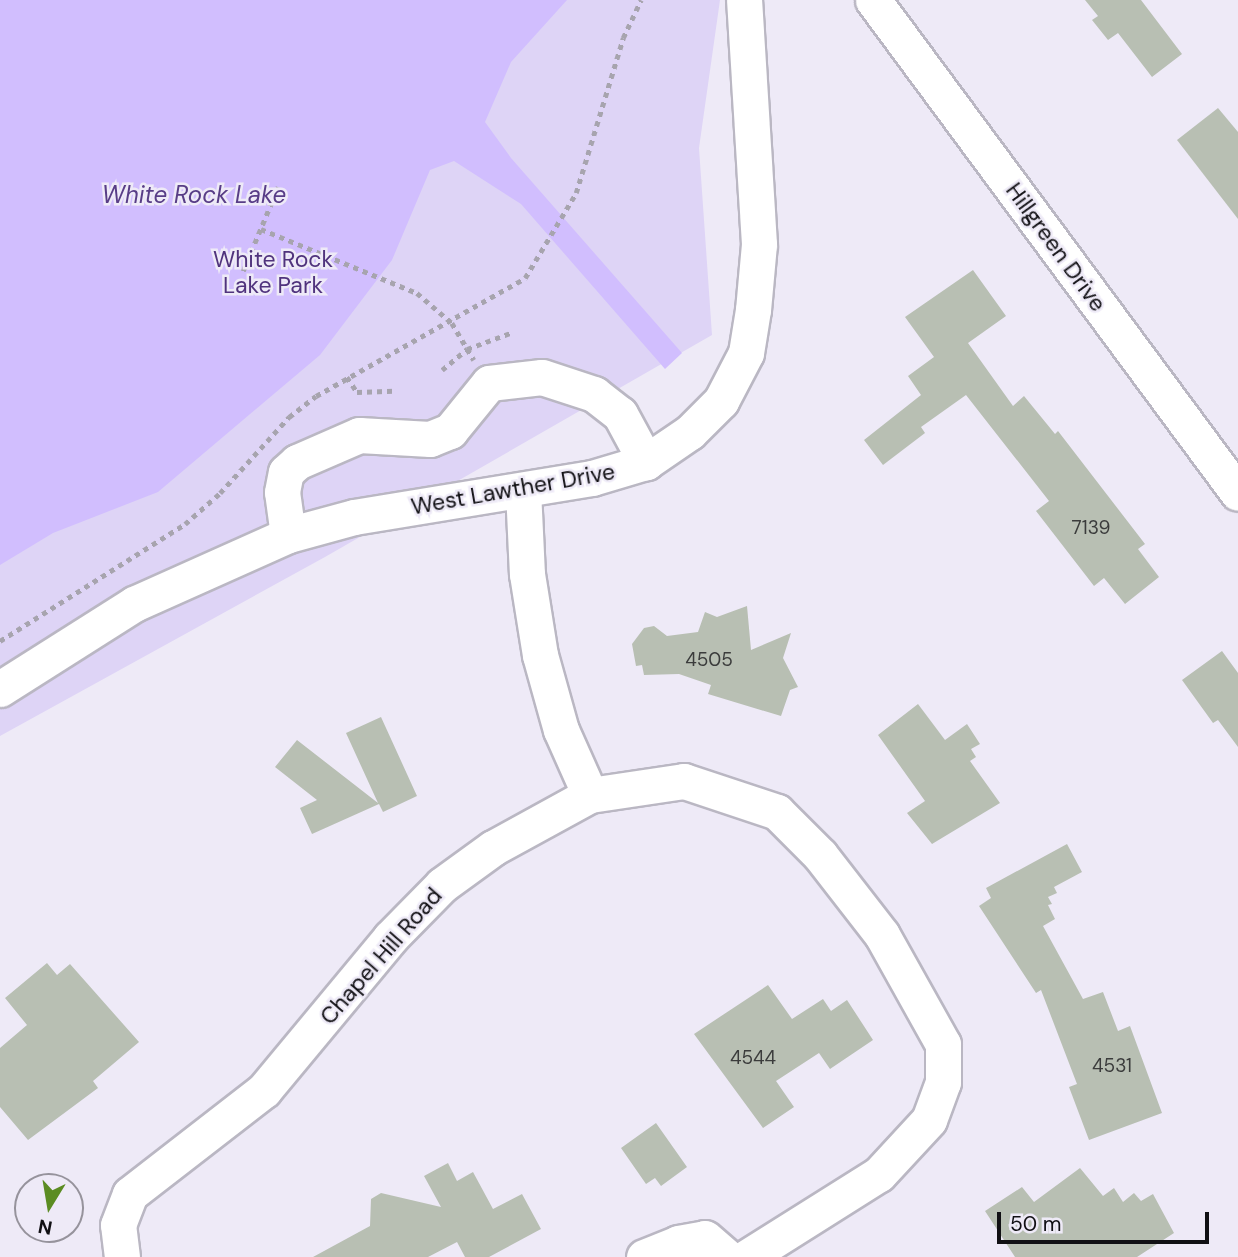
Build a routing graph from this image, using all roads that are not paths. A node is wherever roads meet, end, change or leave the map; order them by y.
1 (744, 0) edge
2 (873, 0) edge
3 (646, 462) junction
4 (523, 490) junction
5 (1238, 493) edge
6 (288, 535) junction
7 (0, 690) edge
8 (590, 795) junction
9 (122, 1257) edge
10 (644, 1257) edge
11 (727, 1257) edge
12 (747, 1257) edge

1 - 3 street, West Lawther Drive
2 - 5 street, Hillgreen Drive
3 - 4 street, West Lawther Drive
3 - 6 street
4 - 6 street, West Lawther Drive
4 - 8 street
6 - 7 street, West Lawther Drive
8 - 9 street, Chapel Hill Road
8 - 12 street, Chapel Hill Road
10 - 11 street

